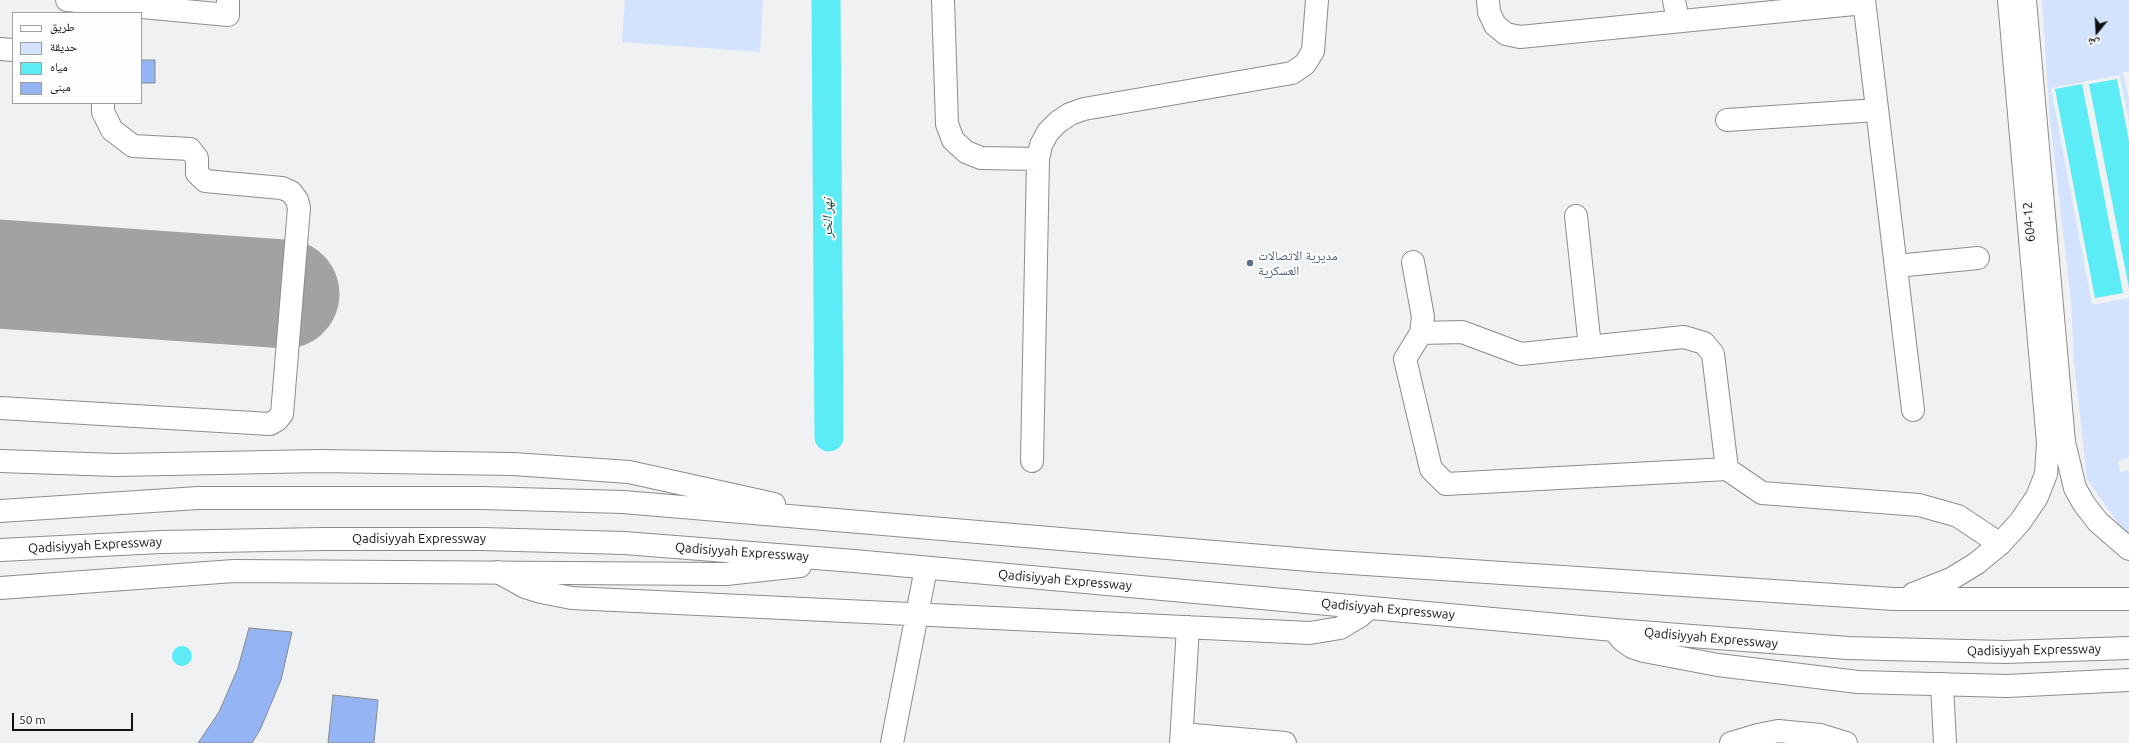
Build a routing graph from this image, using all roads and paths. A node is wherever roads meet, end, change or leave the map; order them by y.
1 (67, 0) edge
2 (228, 0) edge
3 (943, 0) edge
4 (1317, 0) edge
5 (1488, 0) edge
6 (1674, 0) edge
7 (2009, 0) edge
8 (2025, 0) edge
9 (1864, 1) edge
10 (1678, 21) junction
11 (0, 49) edge
12 (12, 50) edge
13 (103, 104) edge
14 (1877, 110) junction
15 (1727, 120) dead end
16 (1038, 160) junction
17 (1576, 216) dead end
18 (1978, 258) dead end
19 (1413, 262) dead end
20 (1896, 266) junction
21 (1421, 333) junction
22 (1590, 347) junction
23 (0, 408) edge
24 (1913, 410) dead end
25 (2056, 443) junction
26 (0, 461) edge
27 (1032, 461) dead end
28 (1727, 469) junction
29 (0, 511) edge
30 (855, 522) junction
31 (2000, 544) junction
32 (2129, 549) edge
33 (0, 550) edge
34 (854, 560) junction
35 (926, 568) junction
36 (498, 572) junction
37 (0, 588) edge
38 (1894, 599) junction
39 (2129, 600) edge
40 (1369, 608) junction
41 (918, 614) junction
42 (1188, 628) junction
43 (1614, 630) junction
44 (2129, 648) edge
45 (2129, 680) edge
46 (1942, 684) junction
47 (1182, 738) edge
48 (892, 743) edge
49 (1285, 743) edge
50 (1731, 743) edge
51 (1846, 743) edge
52 (1944, 743) edge

1 - 2 main road
3 - 16 main road
4 - 16 main road
5 - 10 main road
6 - 10 main road
7 - 25 main road, 604-12
8 - 25 main road, 604-12
9 - 10 main road
9 - 14 main road
11 - 12 main road
13 - 23 main road
14 - 15 main road
14 - 20 main road
16 - 27 main road
17 - 22 main road
18 - 20 main road
19 - 21 main road
20 - 24 main road
21 - 22 main road
21 - 28 main road
22 - 28 main road
25 - 31 main road
25 - 32 main road
26 - 30 main road
28 - 31 main road
29 - 30 main road
30 - 38 main road
31 - 38 main road
33 - 34 main road, Qadisiyyah Expressway
34 - 35 main road, Qadisiyyah Expressway
34 - 36 main road
35 - 40 main road, Qadisiyyah Expressway
35 - 41 main road
36 - 37 main road
36 - 41 main road
38 - 39 main road
40 - 42 main road
40 - 43 main road, Qadisiyyah Expressway
41 - 42 main road
41 - 48 main road
42 - 47 main road
43 - 44 main road, Qadisiyyah Expressway
43 - 46 main road
45 - 46 main road
46 - 52 main road
47 - 49 main road
50 - 51 main road

